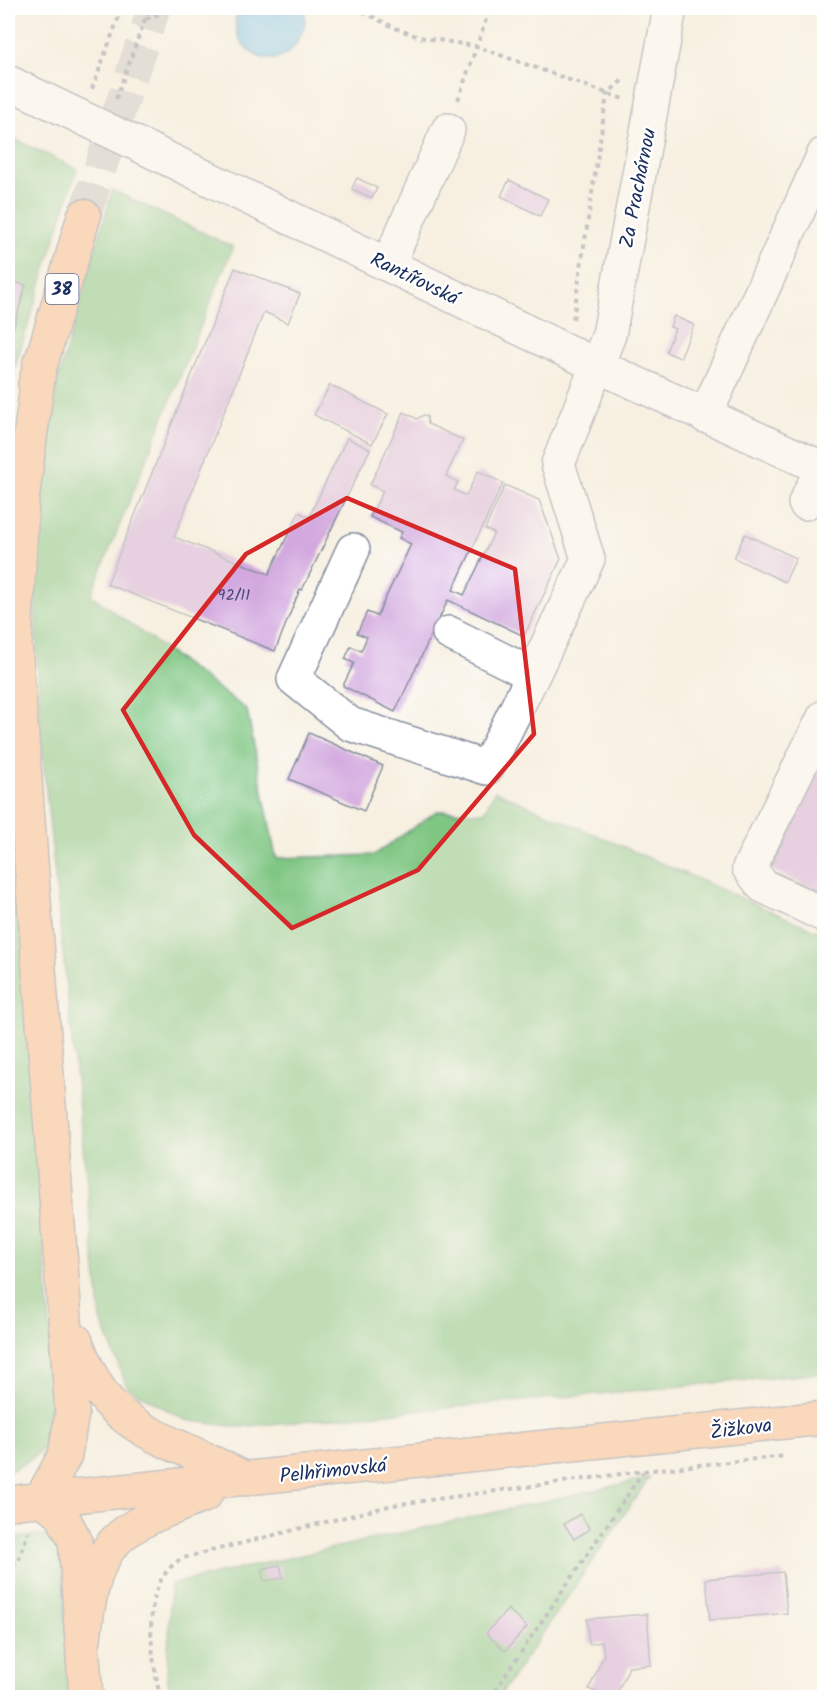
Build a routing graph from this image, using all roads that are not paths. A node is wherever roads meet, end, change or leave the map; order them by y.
1 (670, 8) edge
2 (8, 82) edge
3 (448, 129) road end
4 (825, 154) edge
5 (84, 216) tunnel mouth
6 (388, 265) junction
7 (40, 362) junction
8 (598, 366) junction
9 (705, 416) junction
10 (823, 468) edge
11 (8, 489) edge
12 (805, 502) dead end
13 (353, 550) dead end
14 (449, 633) dead end
15 (532, 675) junction
16 (825, 717) edge
17 (825, 915) edge
18 (65, 1308) junction
19 (825, 1418) edge
20 (658, 1437) joint
21 (246, 1479) junction
22 (41, 1499) junction
23 (8, 1503) edge
24 (84, 1639) junction
25 (86, 1698) edge

1 - 8 street, Za Prachárnou
2 - 6 street, Rantířovská
3 - 6 street
4 - 9 street
5 - 7 main road, 38
6 - 8 street, Rantířovská
7 - 11 main road, 38
7 - 18 main road
8 - 9 street, Rantířovská
8 - 15 street, Za Prachárnou
9 - 10 street, Rantířovská
10 - 12 street
13 - 15 street, Za Prachárnou
14 - 15 street
16 - 17 street
18 - 21 main road
18 - 22 main road
19 - 20 main road, Žižkova
20 - 21 main road, Pelhřimovská
21 - 22 main road, Pelhřimovská
21 - 24 main road
22 - 23 main road, Pelhřimovská
22 - 24 main road
24 - 25 main road

